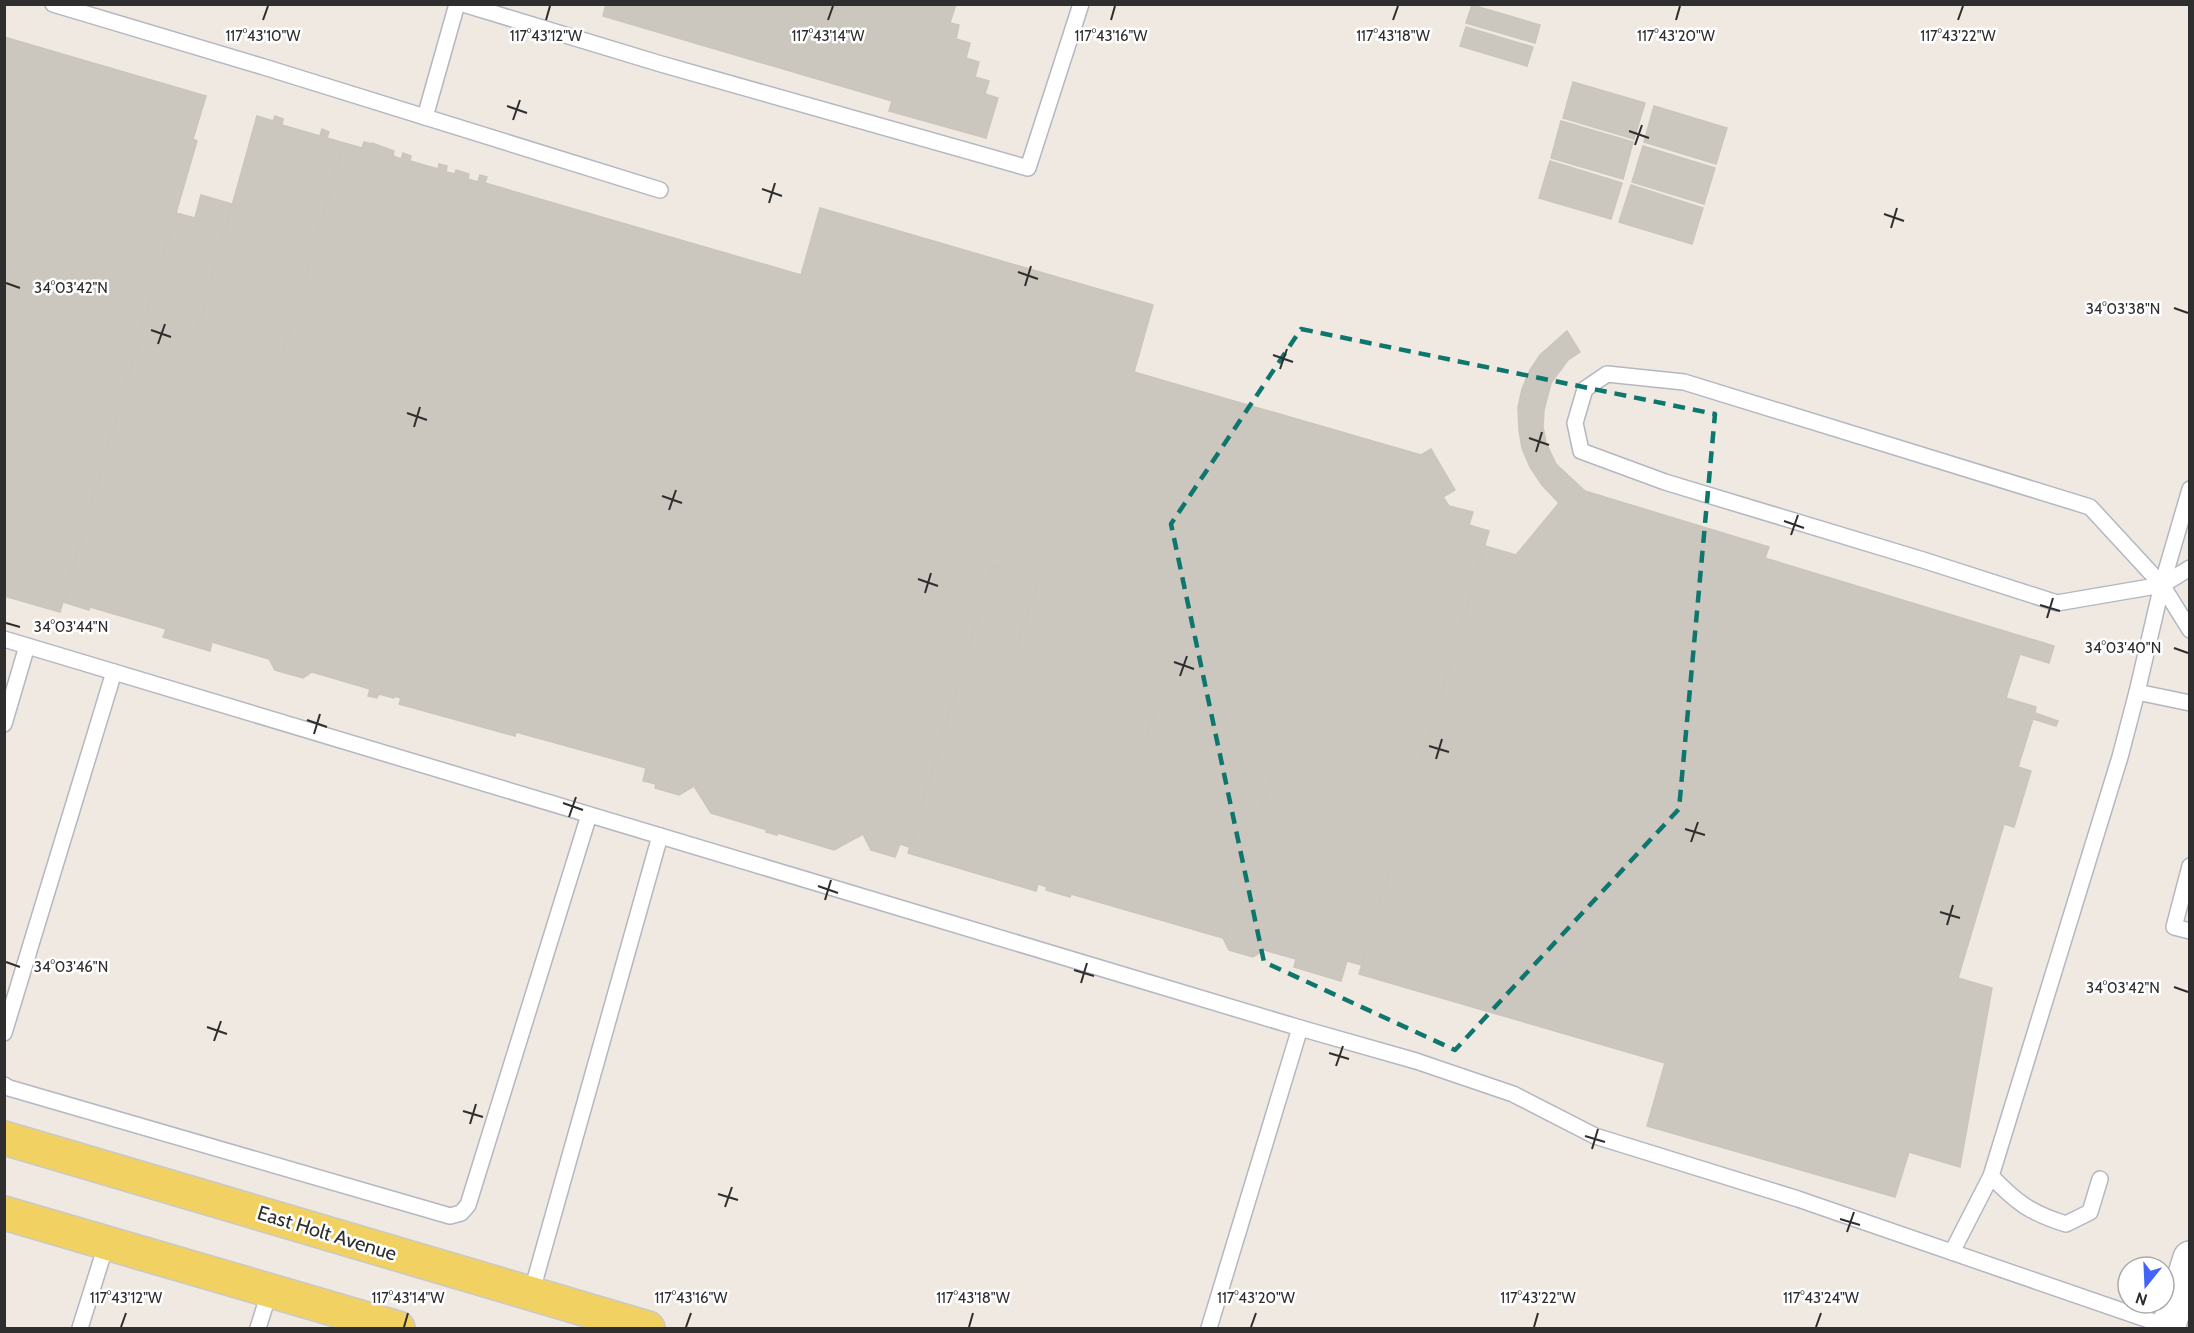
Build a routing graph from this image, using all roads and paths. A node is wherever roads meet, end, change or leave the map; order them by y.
1 (53, 4) edge
2 (457, 4) edge
3 (463, 4) edge
4 (1081, 4) edge
5 (425, 117) junction
6 (660, 189) dead end
7 (2190, 489) edge
8 (2190, 568) edge
9 (2162, 585) junction
10 (2190, 630) edge
11 (4, 639) edge
12 (27, 646) junction
13 (114, 672) junction
14 (2138, 692) junction
15 (2190, 703) edge
16 (4, 724) edge
17 (589, 815) junction
18 (660, 836) junction
19 (2190, 866) edge
20 (2190, 931) edge
21 (9, 1005) edge
22 (1300, 1028) junction
23 (4, 1033) edge
24 (4, 1085) edge
25 (4, 1138) edge
26 (1991, 1176) junction
27 (2100, 1179) dead end
28 (4, 1213) edge
29 (107, 1242) junction
30 (1952, 1252) junction
31 (2190, 1258) edge
32 (270, 1290) junction
33 (531, 1294) junction
34 (2169, 1328) edge
35 (80, 1329) edge
36 (258, 1329) edge
37 (398, 1329) edge
38 (648, 1329) edge
39 (1209, 1329) edge

1 - 5 lane
2 - 5 lane
3 - 4 lane
5 - 6 lane
7 - 9 lane
8 - 9 lane
9 - 9 lane
9 - 10 lane
9 - 14 lane
11 - 12 lane
12 - 13 lane
12 - 16 lane
13 - 17 lane
13 - 21 lane
14 - 15 lane
14 - 26 lane
17 - 18 lane
17 - 24 lane
18 - 22 lane
18 - 33 lane
19 - 20 lane
21 - 23 lane
22 - 30 lane
22 - 39 lane
25 - 33 main road, East Holt Avenue
26 - 27 lane
26 - 30 lane
28 - 29 main road
29 - 32 main road
29 - 35 lane
30 - 34 lane
31 - 34 main road
32 - 36 lane
32 - 37 main road
33 - 38 main road, East Holt Avenue

